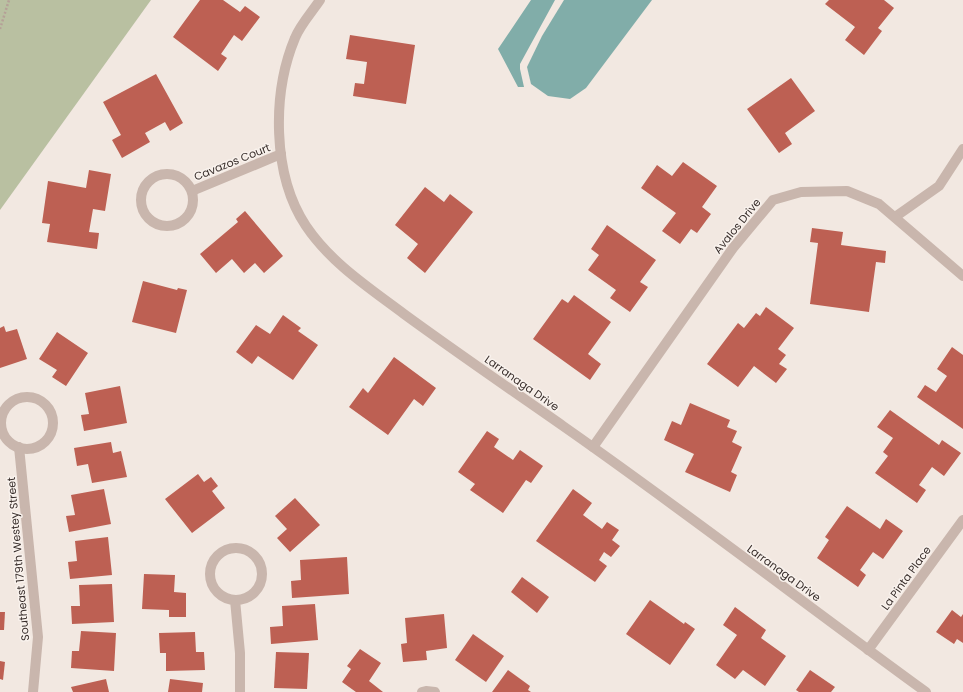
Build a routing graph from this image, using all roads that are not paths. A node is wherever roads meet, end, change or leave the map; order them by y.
1 (320, 0) edge
2 (963, 149) edge
3 (281, 154) junction
4 (192, 191) junction
5 (895, 217) junction
6 (963, 276) edge
7 (19, 448) junction
8 (593, 448) junction
9 (963, 520) edge
10 (235, 600) junction
11 (868, 650) junction
12 (33, 692) edge
13 (240, 692) edge
14 (422, 692) edge
15 (435, 692) edge
16 (926, 692) edge

1 - 3 street, Larranaga Drive
2 - 5 street
3 - 4 street, Cavazos Court
3 - 8 street, Larranaga Drive
4 - 4 street, Cavazos Court
5 - 6 street, Avalos Drive
5 - 8 street, Avalos Drive
7 - 7 street
7 - 12 street, Southeast 179th Westey Street
8 - 11 street, Larranaga Drive
9 - 11 street, La Pinta Place
10 - 10 street
10 - 13 street
11 - 16 street, Larranaga Drive
14 - 15 street

